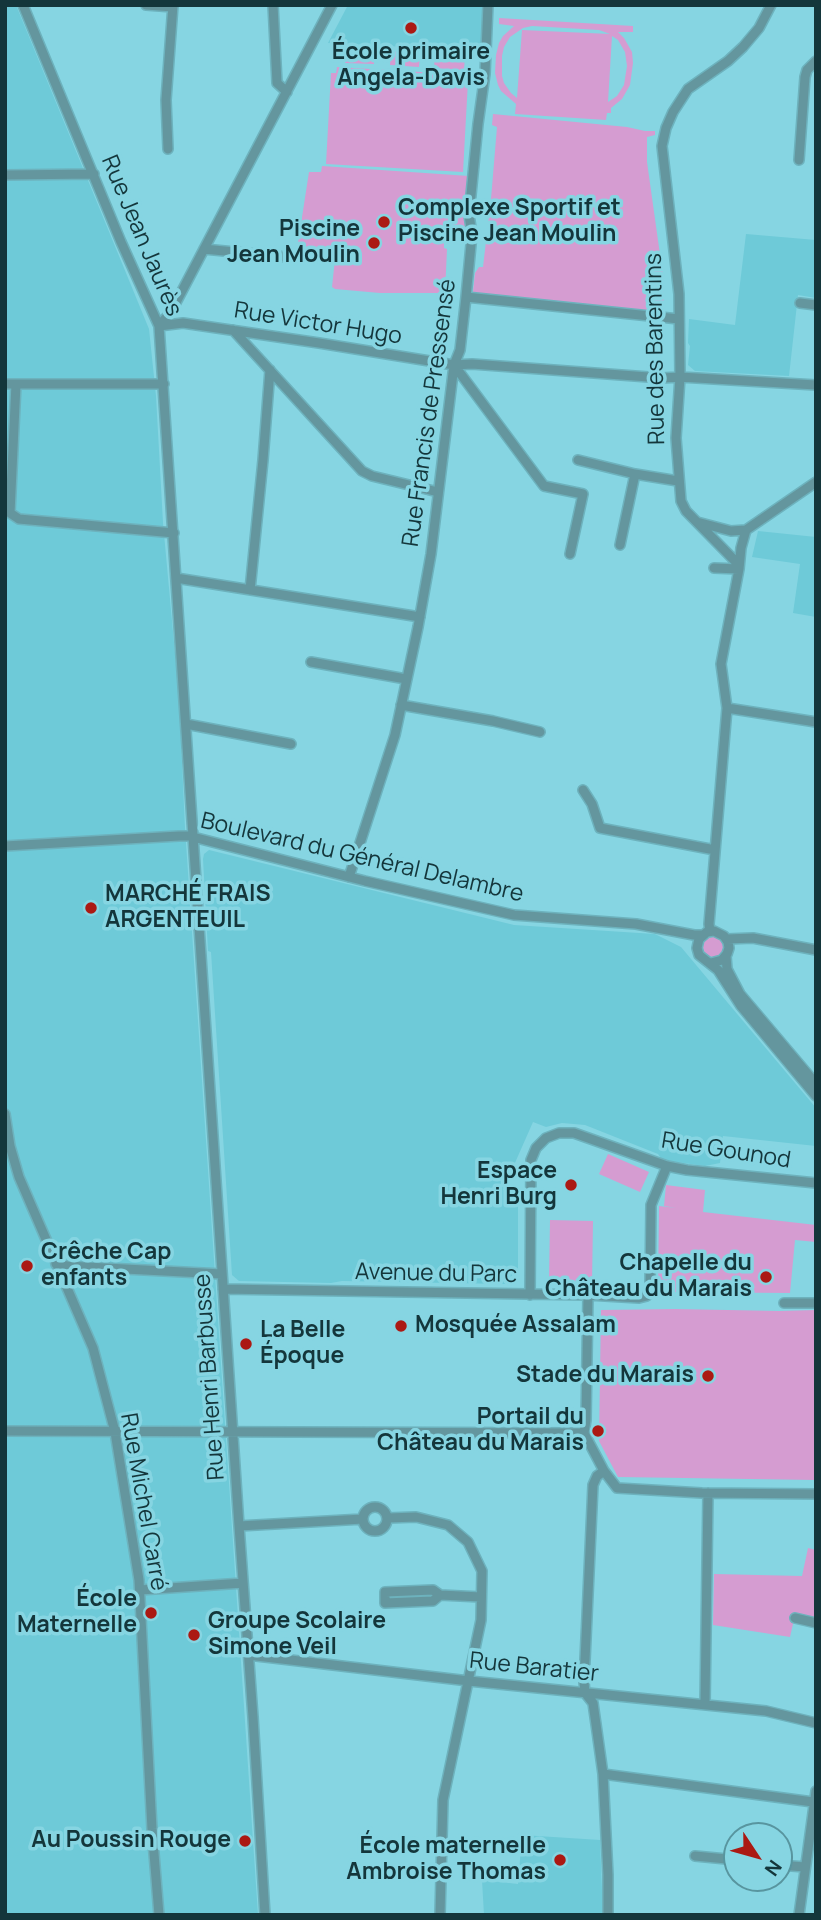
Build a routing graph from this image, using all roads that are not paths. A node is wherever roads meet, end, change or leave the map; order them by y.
1 (23, 5) edge
2 (146, 5) edge
3 (273, 5) edge
4 (332, 5) edge
5 (488, 5) edge
6 (771, 5) edge
7 (173, 6) edge
8 (816, 61) edge
9 (287, 92) junction
10 (168, 149) dead end
11 (799, 160) dead end
12 (94, 174) junction
13 (5, 175) edge
14 (204, 249) junction
15 (296, 258) dead end
16 (466, 298) junction
17 (800, 303) dead end
18 (816, 305) edge
19 (679, 319) junction
20 (159, 326) junction
21 (233, 330) junction
22 (454, 365) junction
23 (270, 370) junction
24 (680, 377) junction
25 (10, 384) edge
26 (164, 384) junction
27 (816, 385) edge
28 (578, 460) dead end
29 (635, 474) junction
30 (678, 481) junction
31 (816, 482) edge
32 (438, 492) junction
33 (697, 522) junction
34 (746, 530) junction
35 (174, 533) junction
36 (620, 545) dead end
37 (570, 554) dead end
38 (739, 567) junction
39 (714, 568) dead end
40 (176, 578) junction
41 (250, 590) junction
42 (420, 617) junction
43 (311, 662) dead end
44 (406, 679) junction
45 (401, 705) junction
46 (727, 708) junction
47 (816, 722) edge
48 (186, 724) junction
49 (540, 732) dead end
50 (291, 744) dead end
51 (583, 790) dead end
52 (193, 838) junction
53 (5, 846) edge
54 (715, 850) junction
55 (349, 877) junction
56 (668, 930) junction
57 (706, 933) junction
58 (727, 939) junction
59 (740, 939) junction
60 (697, 948) junction
61 (816, 950) edge
62 (727, 953) junction
63 (711, 963) junction
64 (816, 1084) edge
65 (816, 1096) edge
66 (5, 1114) edge
67 (667, 1166) junction
68 (816, 1183) edge
69 (56, 1264) junction
70 (222, 1274) junction
71 (223, 1289) junction
72 (530, 1295) junction
73 (588, 1295) junction
74 (784, 1303) dead end
75 (816, 1303) edge
76 (5, 1431) edge
77 (115, 1432) junction
78 (232, 1432) junction
79 (584, 1433) junction
80 (604, 1471) junction
81 (708, 1493) junction
82 (816, 1494) edge
83 (388, 1518) junction
84 (363, 1519) junction
85 (239, 1526) junction
86 (243, 1583) junction
87 (140, 1590) junction
88 (440, 1595) junction
89 (481, 1597) junction
90 (794, 1618) dead end
91 (816, 1623) edge
92 (248, 1655) junction
93 (469, 1681) junction
94 (585, 1693) junction
95 (705, 1704) junction
96 (816, 1723) edge
97 (603, 1774) junction
98 (816, 1791) edge
99 (813, 1802) junction
100 (695, 1856) dead end
101 (723, 1859) edge
102 (793, 1866) edge
103 (805, 1867) junction
104 (159, 1915) edge
105 (264, 1915) edge
106 (440, 1915) edge
107 (608, 1915) edge
108 (799, 1915) edge

1 - 12 street, Rue Jean Jaurès
2 - 7 street
3 - 9 street
4 - 9 street
5 - 16 street, Rue Francis de Pressensé
6 - 19 street, Rue des Barentins
7 - 10 street
8 - 11 street
9 - 14 street
12 - 13 street
12 - 20 street, Rue Jean Jaurès
14 - 15 street
14 - 20 street
16 - 19 street
16 - 22 street, Rue Francis de Pressensé
17 - 18 street
19 - 24 street, Rue des Barentins
20 - 21 street, Rue Victor Hugo
20 - 26 street, Rue Jean Jaurès
21 - 22 street, Rue Victor Hugo
21 - 23 street
22 - 24 street, Rue Victor Hugo
22 - 32 street, Rue Francis de Pressensé
22 - 37 street
23 - 32 street
23 - 41 street
24 - 27 street, Rue Victor Hugo
24 - 30 street, Rue des Barentins
25 - 26 street
25 - 35 street
26 - 35 street, Rue Jean Jaurès
28 - 29 street
29 - 30 street
29 - 36 street
30 - 33 street, Rue des Barentins
31 - 34 street
32 - 42 street, Rue Francis de Pressensé
33 - 34 street
33 - 38 street, Rue des Barentins
34 - 38 street
35 - 40 street, Rue Jean Jaurès
38 - 39 street
38 - 46 street
40 - 41 street
40 - 48 street, Rue Jean Jaurès
41 - 42 street
42 - 44 street, Rue Francis de Pressensé
43 - 44 street
44 - 45 street, Rue Francis de Pressensé
45 - 49 street
45 - 55 street, Rue Francis de Pressensé
46 - 47 street
46 - 54 street
48 - 50 street
48 - 52 street, Rue Henri Barbusse
51 - 54 street
52 - 53 street, Boulevard du Général Delambre
52 - 55 street, Boulevard du Général Delambre
52 - 70 street, Rue Henri Barbusse
54 - 57 street
55 - 56 street, Boulevard du Général Delambre
56 - 57 street, Boulevard du Général Delambre
56 - 60 street, Boulevard du Général Delambre
57 - 58 street
57 - 60 street
58 - 59 street
58 - 62 street
59 - 61 street
59 - 62 street
60 - 63 street
62 - 63 street
62 - 64 street
63 - 65 street
66 - 69 street, Rue Michel Carré
67 - 68 street, Rue Gounod
67 - 72 street, Rue Gounod
67 - 73 street, Avenue du Parc
69 - 70 street
69 - 77 street, Rue Michel Carré
70 - 71 street, Rue Henri Barbusse
71 - 72 street, Avenue du Parc
71 - 78 street, Rue Henri Barbusse
72 - 73 street, Avenue du Parc
73 - 79 street
74 - 75 street
76 - 77 street
77 - 78 street
77 - 87 street, Rue Michel Carré
78 - 79 street
78 - 85 street, Rue Henri Barbusse
79 - 80 street
80 - 81 street
80 - 94 street
81 - 82 street
81 - 95 street
83 - 84 street
83 - 84 street
83 - 89 street
84 - 85 street
85 - 86 street, Rue Henri Barbusse
86 - 87 street
86 - 92 street, Rue Henri Barbusse
87 - 104 street, Rue Michel Carré
88 - 88 street
88 - 89 street
89 - 93 street
90 - 91 street
92 - 93 street, Rue Baratier
92 - 105 street, Rue Henri Barbusse
93 - 94 street, Rue Baratier
93 - 106 street
94 - 95 street, Rue Baratier
94 - 97 street
95 - 96 street, Rue Baratier
97 - 99 street
97 - 107 street
98 - 99 street
99 - 103 street
100 - 101 street
102 - 103 street
103 - 108 street

